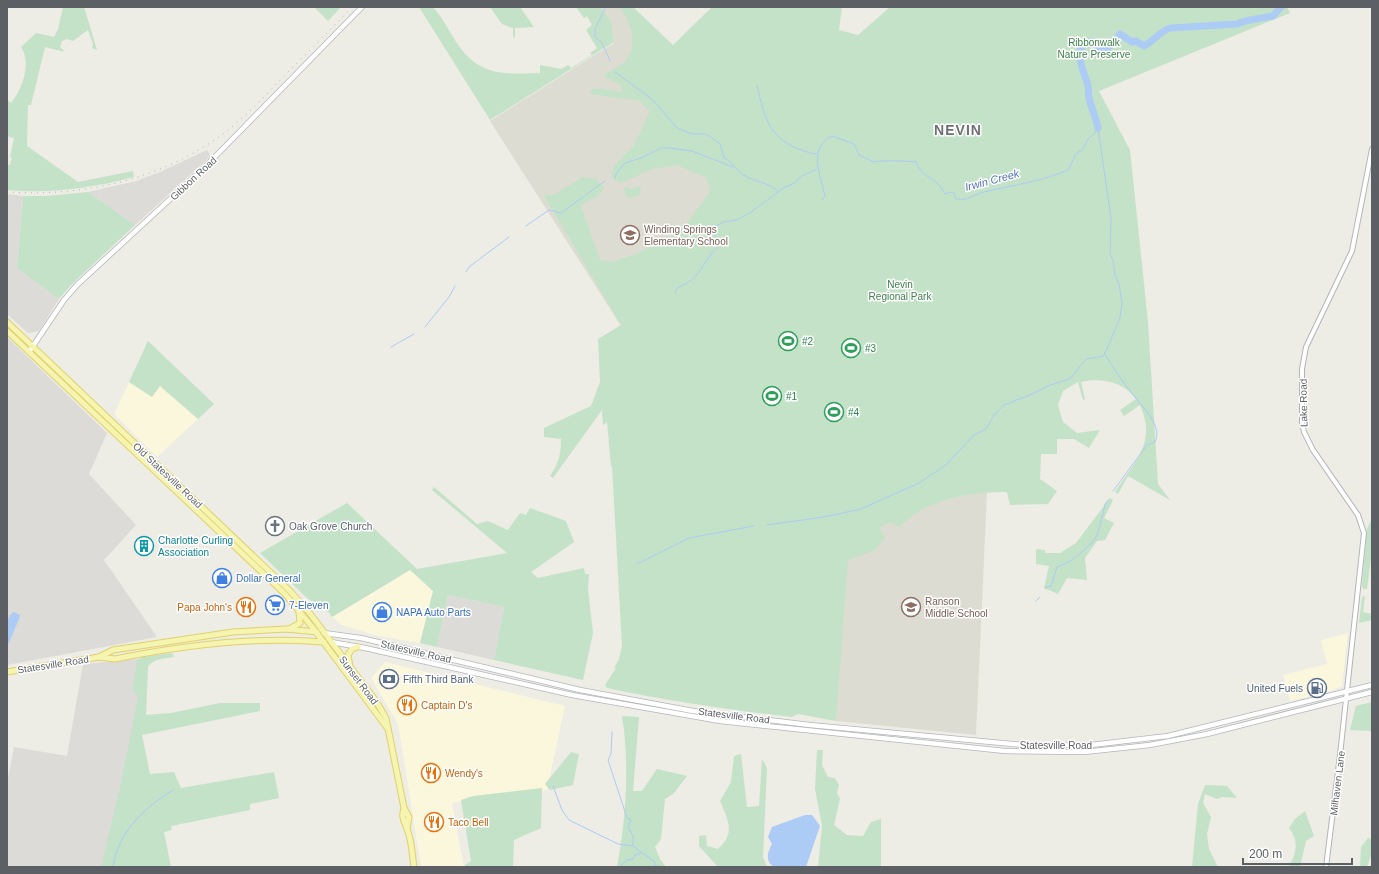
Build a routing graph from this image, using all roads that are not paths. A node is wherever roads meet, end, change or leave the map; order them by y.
1 (362, 7) edge
2 (1372, 149) edge
3 (7, 322) edge
4 (7, 331) edge
5 (31, 349) junction
6 (298, 610) junction
7 (286, 629) junction
8 (316, 632) junction
9 (324, 633) junction
10 (194, 637) junction
11 (322, 641) junction
12 (331, 642) junction
13 (195, 644) junction
14 (358, 647) junction
15 (99, 657) junction
16 (351, 670) junction
17 (7, 672) edge
18 (1372, 685) edge
19 (1347, 692) junction
20 (1372, 692) edge
21 (1346, 699) junction
22 (388, 730) junction
23 (414, 867) edge
24 (1326, 867) edge

1 - 5 main road, Gibbon Road
2 - 19 street, Lake Road
3 - 5 main road, Old Statesville Road
4 - 5 main road, Old Statesville Road
5 - 6 main road, Old Statesville Road
5 - 9 main road, Old Statesville Road
6 - 7 main road
6 - 8 main road, Old Statesville Road
7 - 8 main road, Statesville Road
7 - 10 main road, Statesville Road
8 - 9 main road, Statesville Road
8 - 11 main road, Old Statesville Road
9 - 12 main road, Sunset Road
9 - 19 main road, Statesville Road
10 - 13 main road
10 - 15 main road, Statesville Road
11 - 12 main road, Statesville Road
11 - 13 main road, Statesville Road
11 - 22 main road, Sunset Road
12 - 14 main road, Statesville Road
12 - 16 main road, Sunset Road
13 - 15 main road, Statesville Road
14 - 16 main road
14 - 21 main road, Statesville Road
15 - 17 main road, Statesville Road
16 - 22 main road, Sunset Road
18 - 19 main road, Statesville Road
19 - 21 street, Lake Road
20 - 21 main road, Statesville Road
21 - 24 street, Milhaven Lane
22 - 23 main road, Sunset Road

